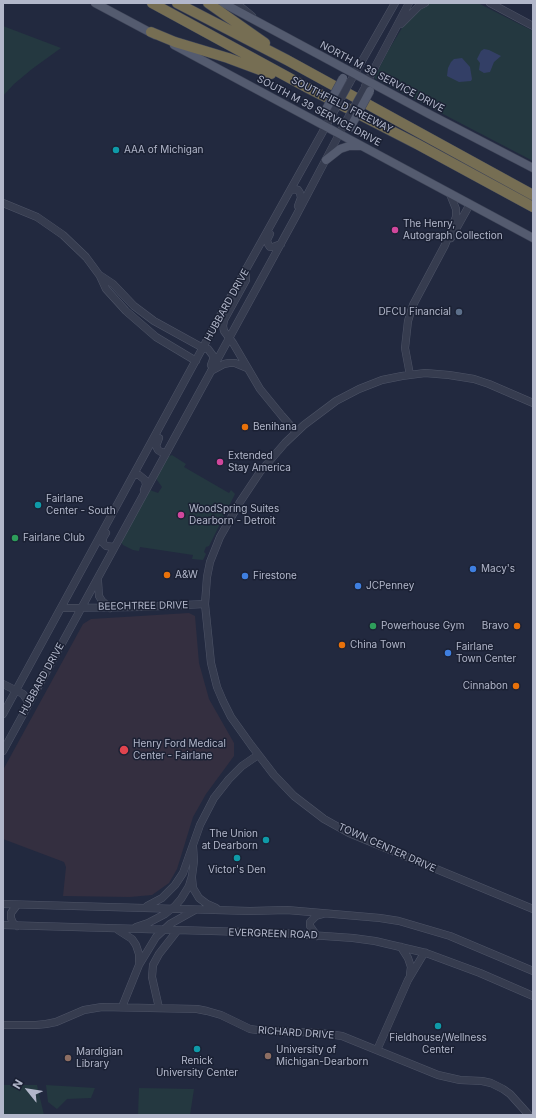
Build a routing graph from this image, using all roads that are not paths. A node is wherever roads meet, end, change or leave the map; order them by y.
1 (95, 3) edge
2 (152, 3) edge
3 (177, 3) edge
4 (208, 3) edge
5 (223, 3) edge
6 (236, 3) edge
7 (395, 3) edge
8 (409, 3) edge
9 (425, 3) edge
10 (494, 4) edge
11 (260, 22) junction
12 (533, 26) edge
13 (150, 32) junction
14 (394, 32) junction
15 (287, 60) junction
16 (340, 66) junction
17 (354, 74) junction
18 (347, 80) junction
19 (306, 87) junction
20 (367, 87) junction
21 (328, 115) junction
22 (313, 119) junction
23 (326, 127) junction
24 (347, 127) junction
25 (339, 134) junction
26 (353, 142) junction
27 (362, 146) junction
28 (326, 160) junction
29 (533, 168) edge
30 (290, 191) junction
31 (450, 194) junction
32 (533, 195) edge
33 (286, 199) junction
34 (3, 203) edge
35 (470, 204) junction
36 (533, 207) edge
37 (294, 219) junction
38 (533, 238) edge
39 (281, 244) junction
40 (445, 245) junction
41 (246, 269) junction
42 (100, 276) junction
43 (134, 306) junction
44 (127, 312) junction
45 (154, 320) junction
46 (139, 324) junction
47 (178, 335) junction
48 (229, 338) junction
49 (172, 347) junction
50 (203, 348) junction
51 (196, 361) junction
52 (247, 368) junction
53 (211, 371) junction
54 (410, 375) junction
55 (177, 396) junction
56 (533, 403) edge
57 (187, 415) junction
58 (296, 432) junction
59 (166, 453) junction
60 (134, 475) junction
61 (120, 501) junction
62 (134, 512) junction
63 (114, 547) junction
64 (99, 576) junction
65 (204, 604) junction
66 (82, 607) junction
67 (62, 608) junction
68 (110, 608) junction
69 (3, 684) edge
70 (16, 690) junction
71 (6, 700) edge
72 (28, 705) junction
73 (3, 714) edge
74 (3, 751) edge
75 (258, 754) junction
76 (193, 842) junction
77 (192, 876) junction
78 (3, 904) edge
79 (18, 905) junction
80 (145, 907) junction
81 (173, 908) junction
82 (197, 909) junction
83 (533, 909) edge
84 (220, 910) junction
85 (325, 913) junction
86 (3, 925) edge
87 (17, 926) junction
88 (116, 929) junction
89 (130, 929) junction
90 (162, 930) junction
91 (177, 931) junction
92 (317, 936) junction
93 (401, 947) junction
94 (426, 953) junction
95 (139, 964) junction
96 (533, 971) edge
97 (408, 980) junction
98 (533, 988) edge
99 (523, 991) junction
100 (533, 996) edge
101 (122, 1007) junction
102 (160, 1008) junction
103 (3, 1024) edge
104 (377, 1050) junction
105 (529, 1112) edge

1 - 13 main road, SOUTH M 39 SERVICE DRIVE
2 - 19 highway, SOUTHFIELD FREEWAY
3 - 15 highway, SOUTHFIELD FREEWAY
4 - 15 highway
5 - 11 main road, NORTH M 39 SERVICE DRIVE
6 - 11 street
7 - 17 street
8 - 14 street
9 - 14 street
10 - 12 street
11 - 16 main road, NORTH M 39 SERVICE DRIVE
13 - 19 highway
13 - 22 main road, SOUTH M 39 SERVICE DRIVE
14 - 20 street
15 - 32 highway, SOUTHFIELD FREEWAY
16 - 17 main road, NORTH M 39 SERVICE DRIVE
16 - 18 main road
17 - 18 street
17 - 20 main road, NORTH M 39 SERVICE DRIVE
18 - 21 main road, bridge
19 - 36 highway, SOUTHFIELD FREEWAY
20 - 24 main road, bridge
20 - 29 main road, NORTH M 39 SERVICE DRIVE
21 - 22 main road
21 - 23 street, HUBBARD DRIVE
22 - 23 main road, SOUTH M 39 SERVICE DRIVE
23 - 25 main road, SOUTH M 39 SERVICE DRIVE
23 - 30 street, HUBBARD DRIVE
24 - 25 street, HUBBARD DRIVE
24 - 26 main road
25 - 26 main road, SOUTH M 39 SERVICE DRIVE
25 - 28 street, HUBBARD DRIVE
26 - 27 main road, SOUTH M 39 SERVICE DRIVE
27 - 28 main road
27 - 31 main road, SOUTH M 39 SERVICE DRIVE
28 - 37 street, HUBBARD DRIVE
30 - 33 street, HUBBARD DRIVE
30 - 37 street
31 - 35 main road, SOUTH M 39 SERVICE DRIVE
31 - 40 street
33 - 39 street
33 - 41 street, HUBBARD DRIVE
34 - 42 street
35 - 38 main road, SOUTH M 39 SERVICE DRIVE
35 - 40 street
37 - 39 street, HUBBARD DRIVE
39 - 48 street, HUBBARD DRIVE
40 - 54 street
41 - 48 street
41 - 50 street, HUBBARD DRIVE
42 - 43 street
42 - 44 street
43 - 44 street
43 - 45 street
44 - 46 street
45 - 46 street
45 - 47 street
46 - 49 street
47 - 49 street
47 - 50 street
48 - 52 street
48 - 53 street, HUBBARD DRIVE
49 - 51 street
50 - 51 street, HUBBARD DRIVE
50 - 57 street
51 - 55 street, HUBBARD DRIVE
52 - 53 street
52 - 58 street
53 - 57 street, HUBBARD DRIVE
54 - 56 street, TOWN CENTER DRIVE
54 - 58 street, TOWN CENTER DRIVE
55 - 59 street
55 - 60 street, HUBBARD DRIVE
57 - 59 street, HUBBARD DRIVE
58 - 65 street, TOWN CENTER DRIVE
59 - 62 street, HUBBARD DRIVE
60 - 61 street, HUBBARD DRIVE
60 - 62 street
61 - 63 street
61 - 67 street, HUBBARD DRIVE
62 - 63 street, HUBBARD DRIVE
63 - 64 street, HUBBARD DRIVE
64 - 66 street, HUBBARD DRIVE
64 - 68 street
65 - 68 street, BEECHTREE DRIVE
65 - 75 street, TOWN CENTER DRIVE
66 - 67 street
66 - 68 street, BEECHTREE DRIVE
66 - 72 street, HUBBARD DRIVE
67 - 70 street, HUBBARD DRIVE
69 - 70 street
70 - 71 street, HUBBARD DRIVE
70 - 72 street
71 - 73 street, HUBBARD DRIVE
72 - 74 street, HUBBARD DRIVE
75 - 76 street
75 - 83 street, TOWN CENTER DRIVE
76 - 77 street
76 - 80 street
77 - 81 street
77 - 84 street
78 - 79 street
79 - 80 street
79 - 87 street
80 - 81 street
81 - 82 street
81 - 89 street
82 - 84 street
82 - 90 street
84 - 85 street
85 - 92 street
85 - 96 street
86 - 87 street, EVERGREEN ROAD
87 - 88 street, EVERGREEN ROAD
88 - 89 street, EVERGREEN ROAD
88 - 95 street
89 - 90 street, EVERGREEN ROAD
90 - 91 street, EVERGREEN ROAD
90 - 95 street
91 - 92 street, EVERGREEN ROAD
91 - 102 street
92 - 93 street, EVERGREEN ROAD
93 - 94 street, EVERGREEN ROAD
93 - 97 street
94 - 97 street
94 - 99 street, EVERGREEN ROAD
95 - 101 street
97 - 104 street
98 - 99 street
99 - 100 street, EVERGREEN ROAD
101 - 102 street, RICHARD DRIVE
101 - 103 street, RICHARD DRIVE
102 - 104 street, RICHARD DRIVE
104 - 105 street, RICHARD DRIVE

